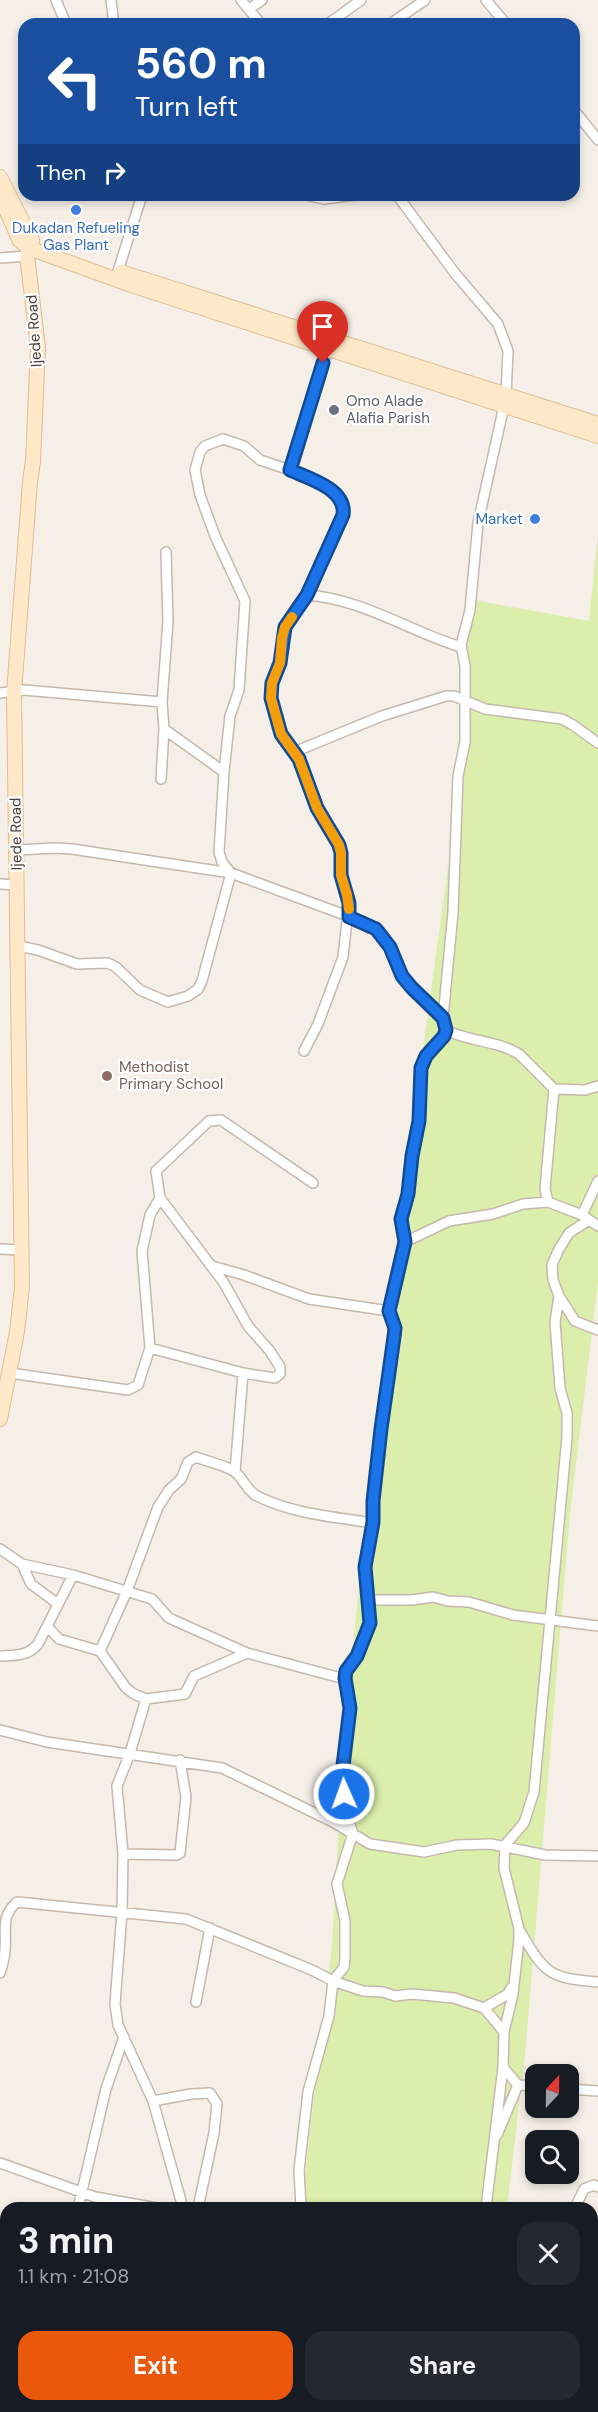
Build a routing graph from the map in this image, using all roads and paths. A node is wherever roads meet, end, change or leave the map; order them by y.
1 (57, 0) edge
2 (111, 0) edge
3 (241, 0) edge
4 (262, 0) edge
5 (361, 0) edge
6 (425, 0) edge
7 (486, 0) edge
8 (249, 9) junction
9 (64, 18) edge
10 (113, 18) edge
11 (256, 18) edge
12 (336, 18) edge
13 (399, 18) edge
14 (501, 18) edge
15 (580, 118) edge
16 (598, 140) edge
17 (0, 177) edge
18 (0, 196) edge
19 (140, 201) edge
20 (401, 201) edge
21 (29, 248) junction
22 (0, 258) edge
23 (118, 271) junction
24 (327, 349) junction
25 (505, 401) junction
26 (598, 424) edge
27 (598, 436) edge
28 (290, 470) junction
29 (166, 552) dead end
30 (307, 595) junction
31 (461, 647) junction
32 (7, 693) edge
33 (162, 702) junction
34 (466, 702) junction
35 (164, 729) junction
36 (598, 743) edge
37 (294, 752) junction
38 (224, 772) junction
39 (161, 779) dead end
40 (17, 850) junction
41 (231, 873) junction
42 (0, 884) edge
43 (17, 885) junction
44 (349, 917) junction
45 (18, 946) junction
46 (443, 1018) junction
47 (445, 1033) junction
48 (304, 1051) dead end
49 (598, 1086) edge
50 (554, 1089) junction
51 (598, 1181) edge
52 (313, 1183) dead end
53 (160, 1198) junction
54 (548, 1202) junction
55 (586, 1217) junction
56 (598, 1226) edge
57 (405, 1242) junction
58 (0, 1250) edge
59 (22, 1250) junction
60 (212, 1266) junction
61 (559, 1296) junction
62 (389, 1311) junction
63 (598, 1330) edge
64 (150, 1348) junction
65 (243, 1372) junction
66 (10, 1373) junction
67 (0, 1416) edge
68 (235, 1472) junction
69 (373, 1522) junction
70 (0, 1549) edge
71 (22, 1564) junction
72 (73, 1575) junction
73 (127, 1591) junction
74 (367, 1599) junction
75 (58, 1604) junction
76 (550, 1621) junction
77 (47, 1626) junction
78 (598, 1626) edge
79 (100, 1652) junction
80 (248, 1653) junction
81 (0, 1656) edge
82 (345, 1678) junction
83 (146, 1700) junction
84 (0, 1730) edge
85 (130, 1753) junction
86 (180, 1761) junction
87 (345, 1811) junction
88 (333, 1821) junction
89 (353, 1833) junction
90 (505, 1845) junction
91 (123, 1854) junction
92 (598, 1856) edge
93 (122, 1912) junction
94 (210, 1928) junction
95 (519, 1929) junction
96 (0, 1974) edge
97 (333, 1981) junction
98 (598, 1982) edge
99 (513, 1983) junction
100 (196, 2002) dead end
101 (484, 2008) junction
102 (504, 2032) junction
103 (124, 2037) junction
104 (502, 2067) junction
105 (518, 2085) junction
106 (525, 2085) edge
107 (579, 2090) edge
108 (598, 2091) edge
109 (153, 2101) junction
110 (494, 2142) junction
111 (0, 2163) edge
112 (598, 2187) edge
113 (82, 2192) junction
114 (80, 2202) edge
115 (129, 2202) edge
116 (181, 2202) edge
117 (199, 2202) edge
118 (301, 2202) edge
119 (487, 2202) edge
120 (578, 2202) edge

1 - 9 street
2 - 10 street
3 - 8 street
4 - 8 street
5 - 12 street
6 - 13 street
7 - 14 street
8 - 11 street
15 - 16 street
17 - 21 main road, Ijede Road
18 - 21 main road, Ijede Road
19 - 23 street
20 - 25 street
21 - 22 street
21 - 23 main road
21 - 24 main road
21 - 32 main road, Ijede Road
23 - 25 main road
24 - 25 main road
24 - 28 street
25 - 26 main road
25 - 27 main road
25 - 31 street
28 - 30 street
28 - 38 street
29 - 33 street
30 - 31 street
30 - 37 street
31 - 34 street
32 - 33 street
32 - 40 main road, Ijede Road
33 - 35 street
34 - 36 street
34 - 37 street
34 - 46 street
35 - 38 street
35 - 39 street
37 - 44 street
38 - 41 street
40 - 41 street
40 - 43 main road, Ijede Road
41 - 44 street
41 - 45 street
42 - 43 street
43 - 45 main road, Ijede Road
44 - 46 street
44 - 48 street
45 - 59 main road, Ijede Road
46 - 47 street
47 - 50 street
47 - 57 street
49 - 50 street
50 - 54 street
51 - 55 street
52 - 53 street
53 - 60 street
53 - 64 street
54 - 55 street
54 - 57 street
55 - 56 street
55 - 61 street
57 - 62 street
58 - 59 street
59 - 66 main road, Ijede Road
60 - 62 street
60 - 65 street
61 - 63 street
61 - 76 street
62 - 69 street
64 - 65 street
64 - 66 street
65 - 68 street
66 - 67 main road, Ijede Road
68 - 69 street
68 - 73 street
69 - 74 street
70 - 71 street
71 - 72 street
71 - 75 street
72 - 73 street
72 - 75 street
73 - 79 street
73 - 80 street
74 - 76 street
74 - 82 street
75 - 77 street
76 - 78 street
76 - 90 street
77 - 79 street
77 - 81 street
79 - 83 street
80 - 82 street
80 - 83 street
82 - 87 street
83 - 85 street
84 - 85 street
85 - 86 street
85 - 91 street
86 - 88 street
86 - 91 street
87 - 88 street
87 - 89 street
88 - 89 street
89 - 90 street
89 - 97 street
90 - 92 street
90 - 95 street
91 - 93 street
93 - 94 street
93 - 96 street
93 - 103 street
94 - 97 street
94 - 100 street
95 - 98 street
95 - 99 street
97 - 101 street
97 - 118 street
99 - 101 street
99 - 102 street
101 - 102 street
102 - 104 street
103 - 109 street
103 - 113 street
104 - 105 street
104 - 110 street
105 - 106 street
105 - 110 street
107 - 108 street
109 - 116 street
109 - 117 street
110 - 119 street
111 - 113 street
112 - 120 street
113 - 114 street
113 - 115 street

